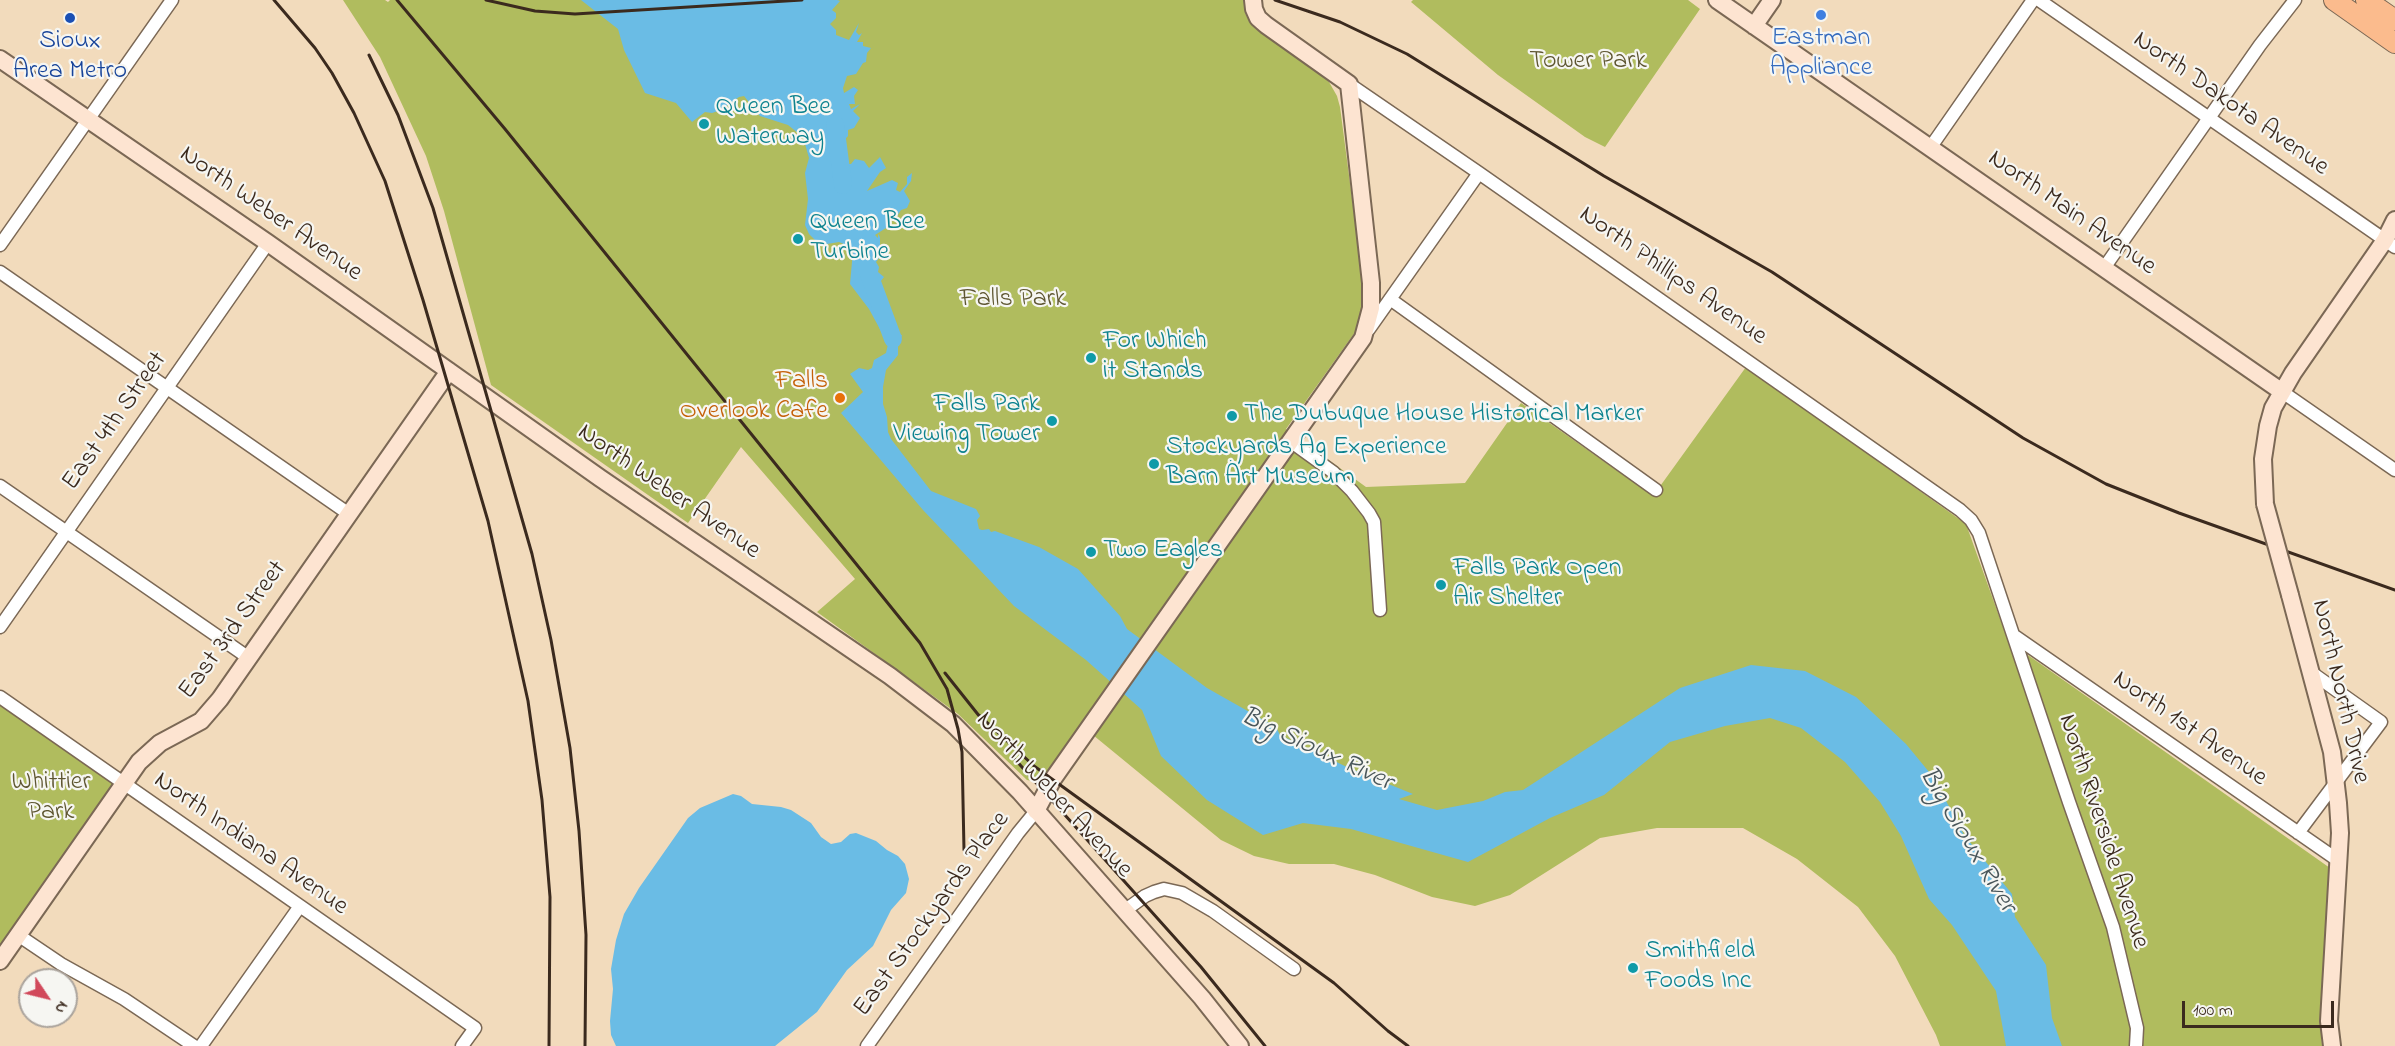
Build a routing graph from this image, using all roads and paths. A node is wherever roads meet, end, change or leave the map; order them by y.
1 (172, 0) edge
2 (1253, 0) edge
3 (1718, 0) edge
4 (1772, 0) edge
5 (2033, 0) edge
6 (2039, 0) edge
7 (2295, 0) edge
8 (2334, 0) edge
9 (2366, 0) edge
10 (2395, 20) edge
11 (1754, 26) junction
12 (2395, 43) edge
13 (0, 59) edge
14 (1349, 84) junction
15 (2209, 118) junction
16 (88, 120) junction
17 (1930, 148) junction
18 (1479, 173) junction
19 (2395, 220) edge
20 (2392, 239) edge
21 (268, 243) junction
22 (0, 245) edge
23 (2104, 268) junction
24 (0, 272) edge
25 (1390, 299) junction
26 (1363, 338) junction
27 (449, 371) junction
28 (167, 388) junction
29 (2281, 391) junction
30 (1290, 441) junction
31 (2395, 470) edge
32 (0, 486) edge
33 (1656, 490) dead end
34 (349, 514) junction
35 (67, 532) junction
36 (1380, 610) dead end
37 (0, 627) edge
38 (2013, 635) junction
39 (249, 658) junction
40 (2312, 673) junction
41 (0, 697) edge
42 (2336, 782) junction
43 (124, 784) junction
44 (1036, 811) junction
45 (2298, 833) junction
46 (2339, 861) junction
47 (300, 906) junction
48 (1124, 911) junction
49 (18, 934) junction
50 (0, 961) edge
51 (1294, 969) dead end
52 (194, 1046) edge
53 (201, 1046) edge
54 (462, 1046) edge
55 (867, 1046) edge
56 (1240, 1046) edge
57 (2136, 1046) edge
58 (2332, 1046) edge

1 - 16 street
2 - 14 street, North Phillips Avenue
3 - 11 street, North Main Avenue
4 - 11 street
5 - 17 street
6 - 15 street, North Dakota Avenue
7 - 15 street
8 - 12 main road
9 - 10 main road
11 - 17 street, North Main Avenue
13 - 16 street, North Weber Avenue
14 - 18 street, North Phillips Avenue
14 - 26 street
15 - 20 street, North Dakota Avenue
15 - 23 street
16 - 21 street, North Weber Avenue
16 - 22 street
17 - 23 street, North Main Avenue
18 - 25 street
18 - 38 street, North Phillips Avenue
19 - 20 street, North North Drive
20 - 29 street, North North Drive
21 - 27 street, North Weber Avenue
21 - 28 street, East 4th Street
23 - 29 street, North Main Avenue
24 - 28 street
25 - 26 street
25 - 33 street
26 - 30 street
27 - 34 street, East 3rd Street
27 - 44 street, North Weber Avenue
28 - 34 street
28 - 35 street, East 4th Street
29 - 31 street, North Main Avenue
29 - 40 street, North North Drive, bridge
30 - 36 street
30 - 44 street
32 - 35 street
34 - 39 street, East 3rd Street
35 - 37 street, East 4th Street
35 - 39 street
38 - 45 street, North 1st Avenue
38 - 57 street, North Riverside Avenue
39 - 43 street, East 3rd Street
40 - 42 street, North North Drive
40 - 42 street
41 - 43 street, North Indiana Avenue
42 - 45 street
42 - 46 street, North North Drive
43 - 47 street, North Indiana Avenue
43 - 49 street, East 3rd Street
44 - 48 street, North Weber Avenue
44 - 55 street, East Stockyards Place
45 - 46 street, North 1st Avenue
46 - 58 street, North North Drive
47 - 53 street
47 - 54 street, North Indiana Avenue
48 - 51 street
48 - 56 street, North Weber Avenue
49 - 50 street, East 3rd Street
49 - 52 street

